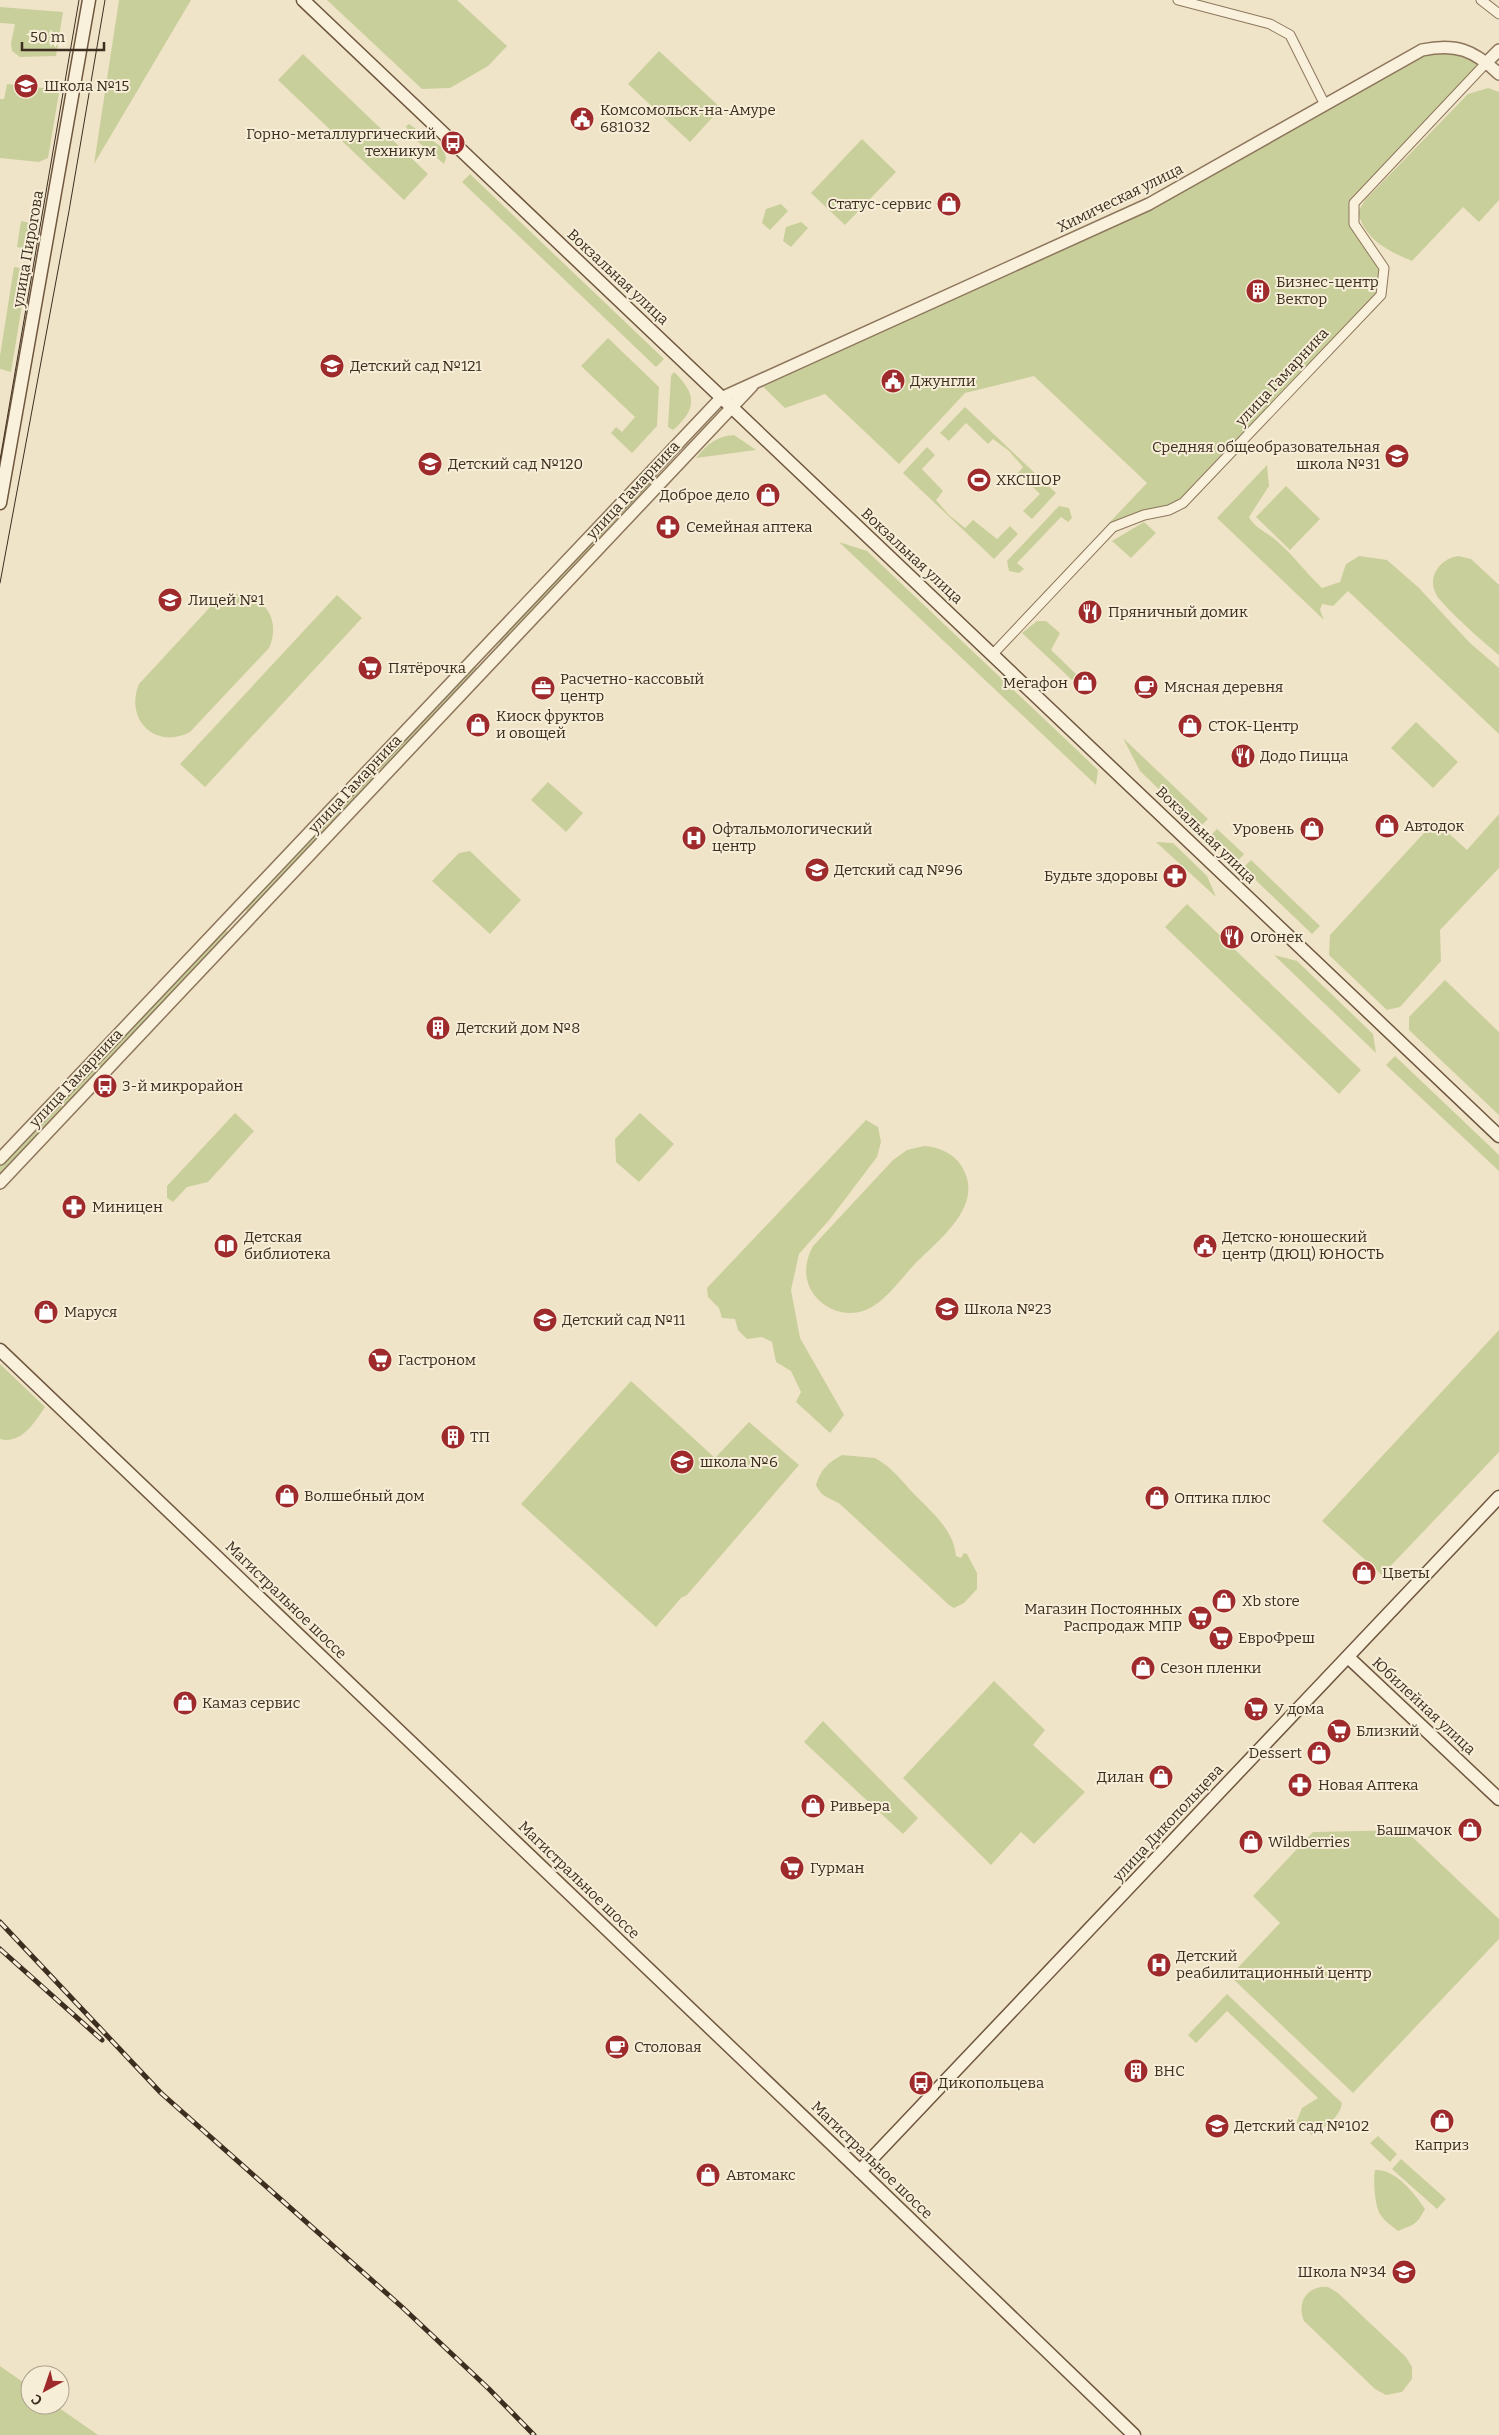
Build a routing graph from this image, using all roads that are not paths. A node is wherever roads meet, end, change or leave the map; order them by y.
1 (89, 0) edge
2 (303, 0) edge
3 (1178, 0) edge
4 (1481, 0) edge
5 (1499, 14) edge
6 (1499, 50) edge
7 (1487, 62) junction
8 (1499, 74) edge
9 (1325, 105) junction
10 (757, 382) junction
11 (721, 398) junction
12 (732, 408) junction
13 (0, 503) edge
14 (992, 654) junction
15 (1499, 1136) edge
16 (1, 1156) edge
17 (0, 1183) edge
18 (0, 1350) edge
19 (1499, 1497) edge
20 (1348, 1657) junction
21 (1499, 1799) edge
22 (860, 2171) junction
23 (1134, 2435) edge

1 - 13 main road, улица Пирогова
2 - 11 main road, Вокзальная улица
3 - 9 street
4 - 5 street
6 - 7 street, улица Гамарника
7 - 8 street, Химическая улица
7 - 9 street, Химическая улица
7 - 14 street, улица Гамарника
9 - 10 street, Химическая улица
10 - 11 street, Химическая улица
10 - 12 street, Химическая улица
11 - 12 main road, Вокзальная улица
11 - 16 street, улица Гамарника
12 - 14 main road, Вокзальная улица
12 - 17 street, улица Гамарника
14 - 15 main road, Вокзальная улица
18 - 22 main road, Магистральное шоссе
19 - 20 main road, улица Дикопольцева
20 - 21 main road, Юбилейная улица
20 - 22 main road, улица Дикопольцева
22 - 23 main road, Магистральное шоссе

